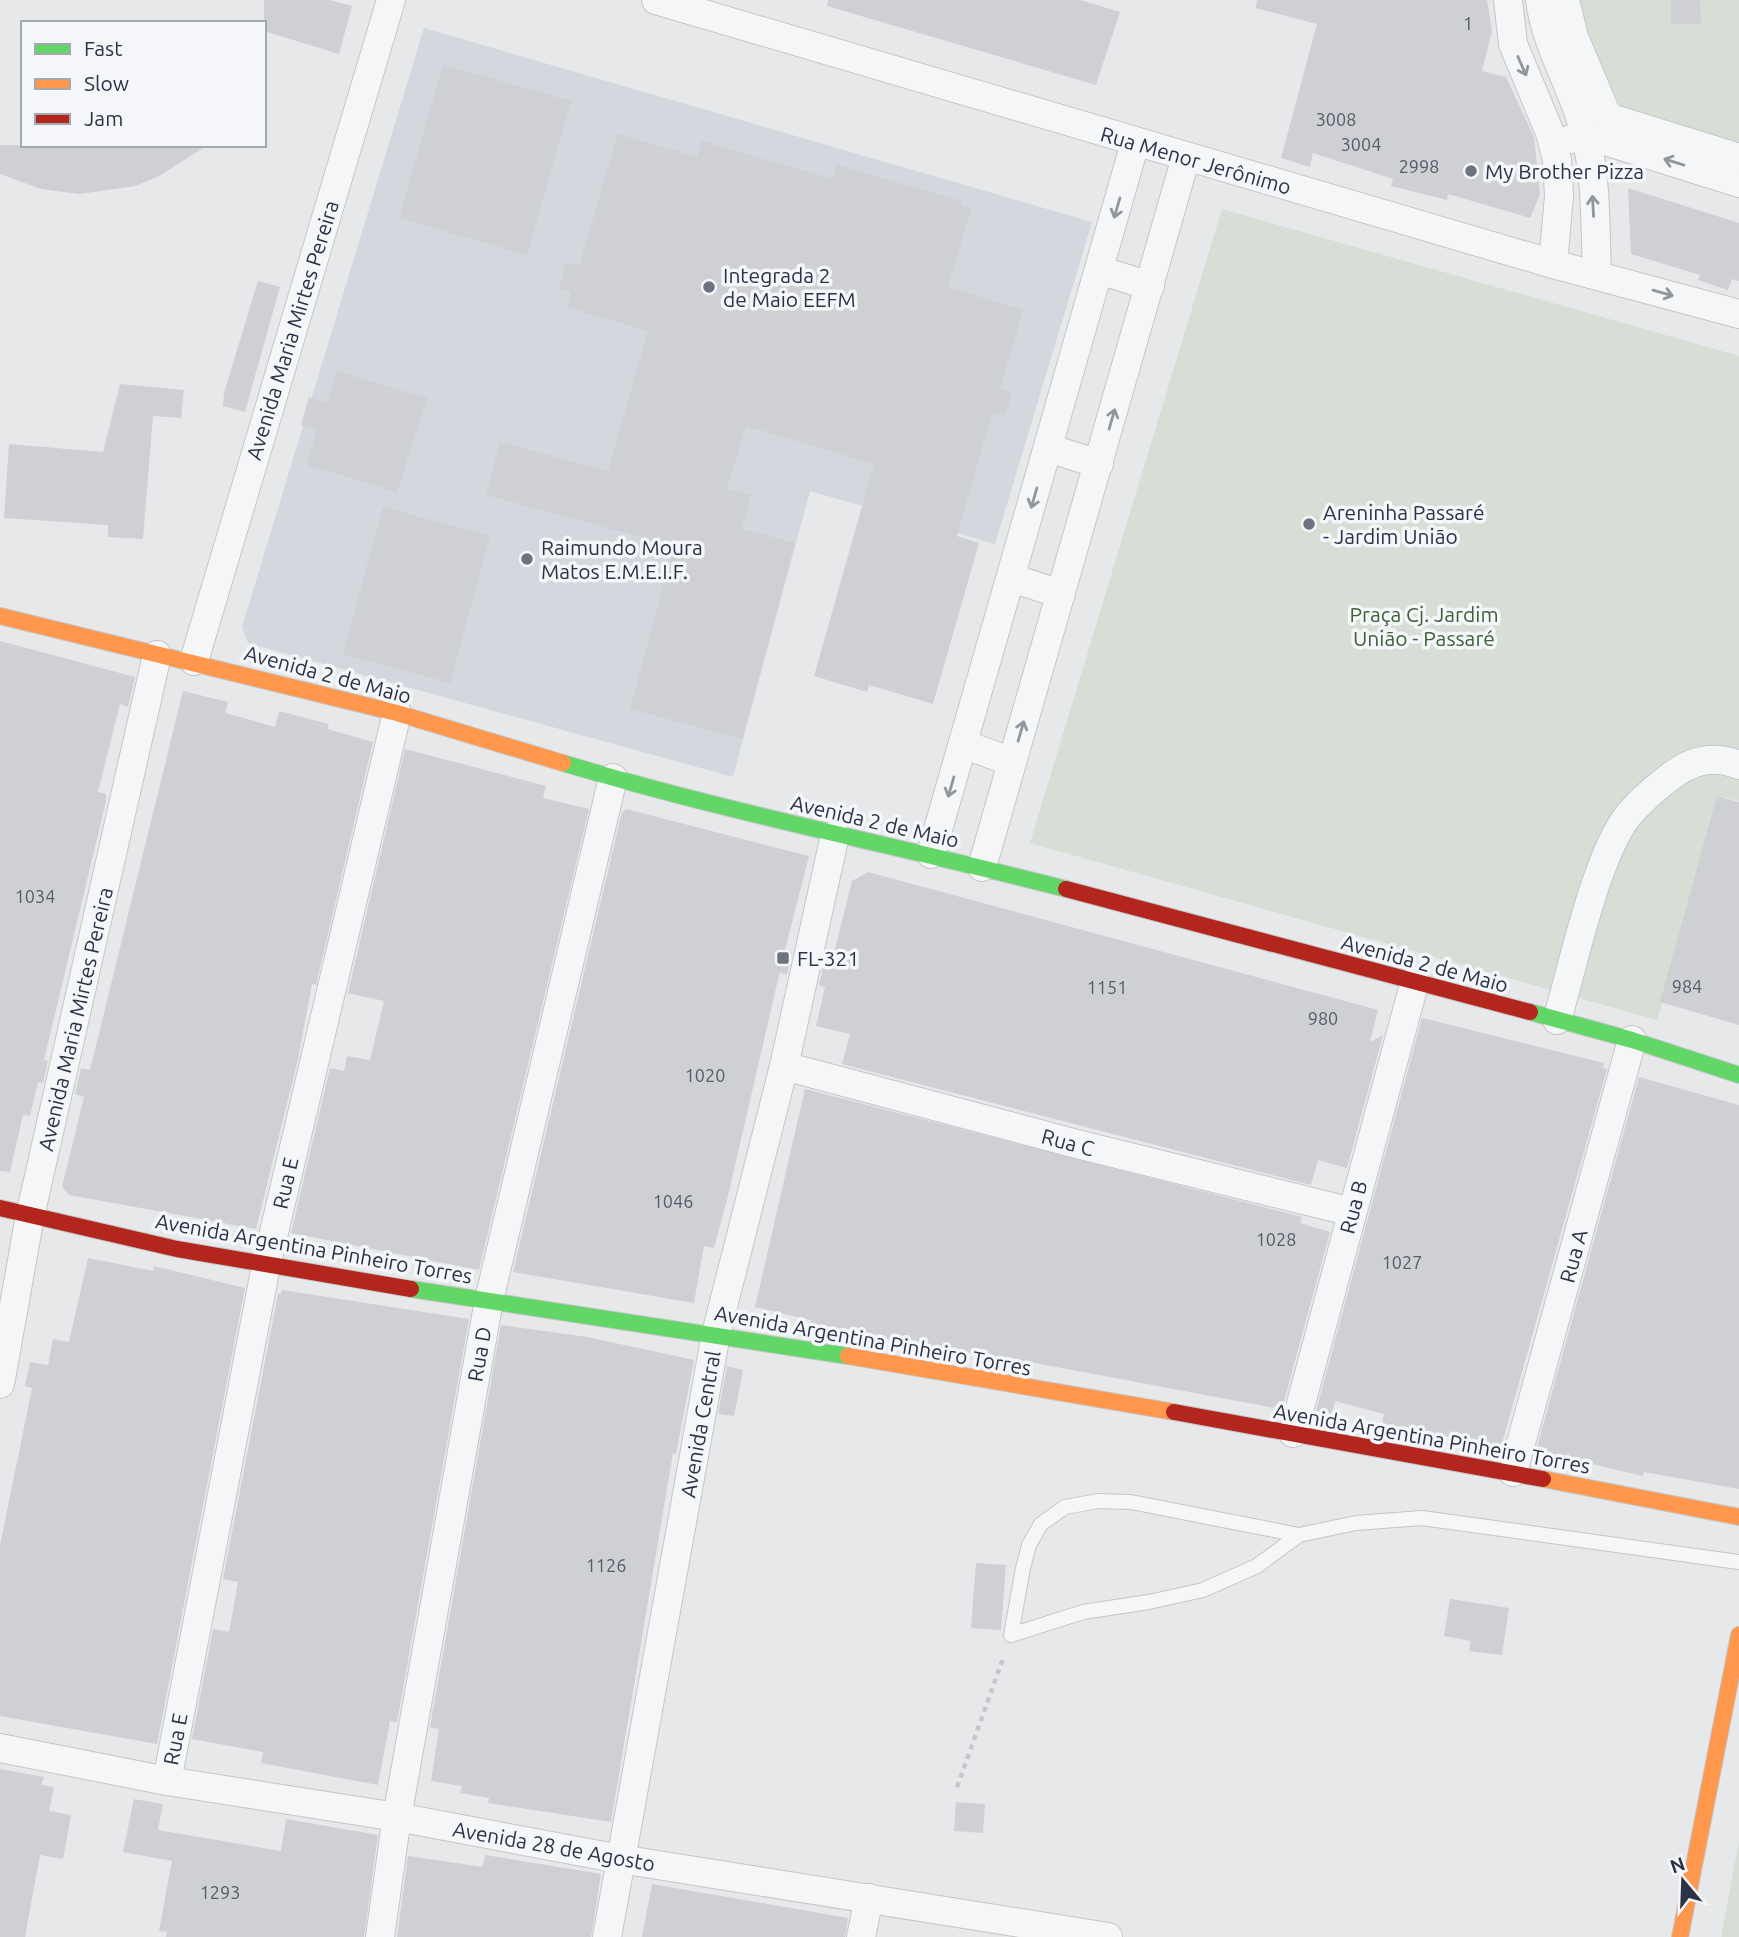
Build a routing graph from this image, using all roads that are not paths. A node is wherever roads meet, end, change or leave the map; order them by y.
1 (391, 0) edge
2 (656, 0) edge
3 (1508, 0) edge
4 (1541, 0) edge
5 (1565, 0) edge
6 (1586, 135) junction
7 (1135, 142) junction
8 (1553, 144) junction
9 (1186, 158) junction
10 (1739, 158) edge
11 (1739, 183) edge
12 (1553, 264) junction
13 (1099, 270) junction
14 (1597, 274) junction
15 (1150, 286) junction
16 (1739, 314) edge
17 (1048, 448) junction
18 (1099, 464) junction
19 (1011, 578) junction
20 (1061, 594) junction
21 (0, 615) edge
22 (157, 655) junction
23 (194, 661) junction
24 (397, 713) junction
25 (963, 744) junction
26 (1012, 762) junction
27 (1739, 765) edge
28 (613, 778) junction
29 (835, 835) junction
30 (931, 854) junction
31 (982, 867) junction
32 (1415, 981) junction
33 (1558, 1020) junction
34 (1632, 1040) junction
35 (784, 1066) junction
36 (1739, 1074) edge
37 (0, 1208) edge
38 (1352, 1212) junction
39 (30, 1216) junction
40 (266, 1266) junction
41 (489, 1300) junction
42 (716, 1335) junction
43 (0, 1384) edge
44 (1293, 1433) junction
45 (1513, 1472) junction
46 (1739, 1517) edge
47 (1299, 1535) junction
48 (1739, 1562) edge
49 (1739, 1635) edge
50 (0, 1748) edge
51 (167, 1781) junction
52 (397, 1817) junction
53 (621, 1859) junction
54 (869, 1898) junction
55 (1095, 1936) edge
56 (380, 1937) edge
57 (607, 1937) edge
58 (861, 1937) edge
59 (1680, 1937) edge

1 - 23 street, Avenida Maria Mirtes Pereira
2 - 7 street, Rua Menor Jerônimo
3 -> 8 street
4 - 6 street
5 - 10 street
6 - 8 street
11 -> 6 street
14 -> 6 street
7 - 9 street, Rua Menor Jerônimo
7 -> 13 street
8 - 12 street
9 - 12 street, Rua Menor Jerônimo
9 - 15 street
12 - 14 street, Rua Menor Jerônimo
13 - 15 street
13 - 17 street
14 -> 16 street, Rua Menor Jerônimo
18 -> 15 street
17 - 18 street
17 -> 19 street
18 - 20 street
19 - 20 street
19 - 25 street
26 -> 20 street
21 - 22 street, Avenida 2 de Maio
22 - 23 street, Avenida 2 de Maio
22 - 39 street, Avenida Maria Mirtes Pereira
23 - 24 street, Avenida 2 de Maio
24 - 28 street, Avenida 2 de Maio
24 - 40 street, Rua E
25 - 26 street
25 -> 30 street
26 - 31 street
27 - 33 street
28 - 29 street, Avenida 2 de Maio
28 - 41 street, Rua D
29 - 30 street, Avenida 2 de Maio
29 - 35 street, Avenida Central
30 - 31 street, Avenida 2 de Maio
31 - 32 street, Avenida 2 de Maio
32 - 33 street, Avenida 2 de Maio
32 - 38 street, Rua B
33 - 34 street, Avenida 2 de Maio
34 - 36 street, Avenida 2 de Maio
34 - 45 street, Rua A
35 - 38 street, Rua C
35 - 42 street, Avenida Central
37 - 39 street, Avenida Argentina Pinheiro Torres
38 - 44 street, Rua B
39 - 40 street, Avenida Argentina Pinheiro Torres
39 - 43 street, Avenida Maria Mirtes Pereira
40 - 41 street, Avenida Argentina Pinheiro Torres
40 - 51 street, Rua E
41 - 42 street, Avenida Argentina Pinheiro Torres
41 - 52 street, Rua D
42 - 44 street, Avenida Argentina Pinheiro Torres
42 - 53 street, Avenida Central
44 - 45 street, Avenida Argentina Pinheiro Torres
45 - 46 street, Avenida Argentina Pinheiro Torres
47 - 47 lane
47 - 48 lane
49 - 59 street
50 - 51 street, Avenida 28 de Agosto
51 - 52 street, Avenida 28 de Agosto
52 - 53 street, Avenida 28 de Agosto
52 - 56 street, Rua D
53 - 54 street, Avenida 28 de Agosto
53 - 57 street, Avenida Central
54 - 55 street, Avenida 28 de Agosto
54 - 58 street

